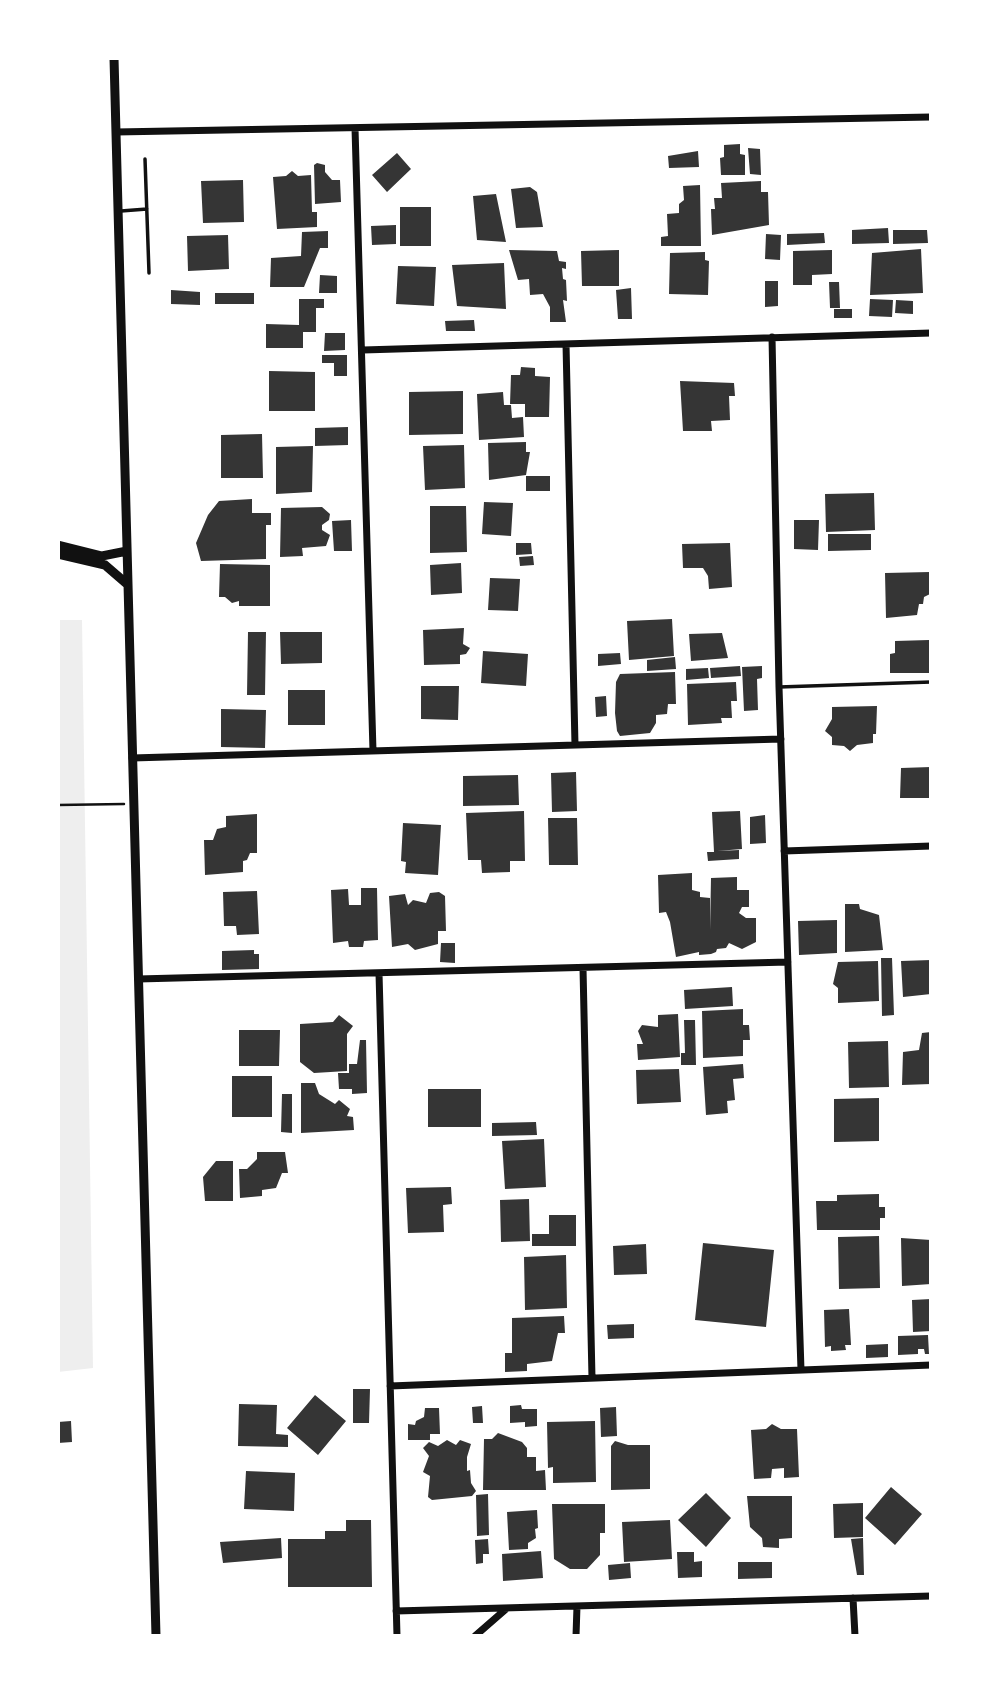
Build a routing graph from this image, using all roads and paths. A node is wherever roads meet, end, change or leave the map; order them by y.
1 (114, 58) edge
2 (931, 117) edge
3 (355, 128) junction
4 (116, 132) junction
5 (145, 159) dead end
6 (147, 209) junction
7 (118, 211) junction
8 (149, 273) dead end
9 (931, 332) edge
10 (772, 337) junction
11 (566, 344) junction
12 (363, 350) junction
13 (58, 545) edge
14 (127, 551) junction
15 (58, 554) edge
16 (127, 584) junction
17 (931, 682) edge
18 (779, 687) junction
19 (781, 739) junction
20 (575, 745) junction
21 (373, 751) junction
22 (132, 758) junction
23 (133, 803) junction
24 (58, 805) edge
25 (931, 846) edge
26 (784, 851) junction
27 (788, 962) junction
28 (583, 968) junction
29 (379, 973) junction
30 (138, 979) junction
31 (931, 1366) edge
32 (800, 1370) junction
33 (592, 1378) junction
34 (390, 1386) junction
35 (931, 1596) edge
36 (853, 1598) junction
37 (577, 1606) junction
38 (507, 1608) junction
39 (396, 1611) junction
40 (156, 1636) edge
41 (397, 1636) edge
42 (475, 1636) edge
43 (576, 1636) edge
44 (855, 1636) edge

1 - 4 street
2 - 3 street
3 - 4 street
3 - 12 street
4 - 7 street
5 - 6 lane
6 - 7 lane
6 - 8 lane
7 - 14 street
9 - 10 street
10 - 11 street
10 - 18 street
11 - 12 street
11 - 20 street
12 - 21 street
13 - 14 street
14 - 16 street
15 - 16 street
16 - 22 street
17 - 18 lane
18 - 19 street
19 - 20 street
19 - 26 street
20 - 21 street
21 - 22 street
22 - 23 street
23 - 24 path
23 - 30 street
25 - 26 street
26 - 27 street
27 - 28 street
27 - 32 street
28 - 29 street
28 - 33 street
29 - 30 street
29 - 34 street
30 - 40 street
31 - 32 street
32 - 33 street
33 - 34 street
34 - 39 street
35 - 36 street
36 - 37 street
36 - 44 street
37 - 38 street
37 - 43 street
38 - 39 street
38 - 42 street
39 - 41 street

